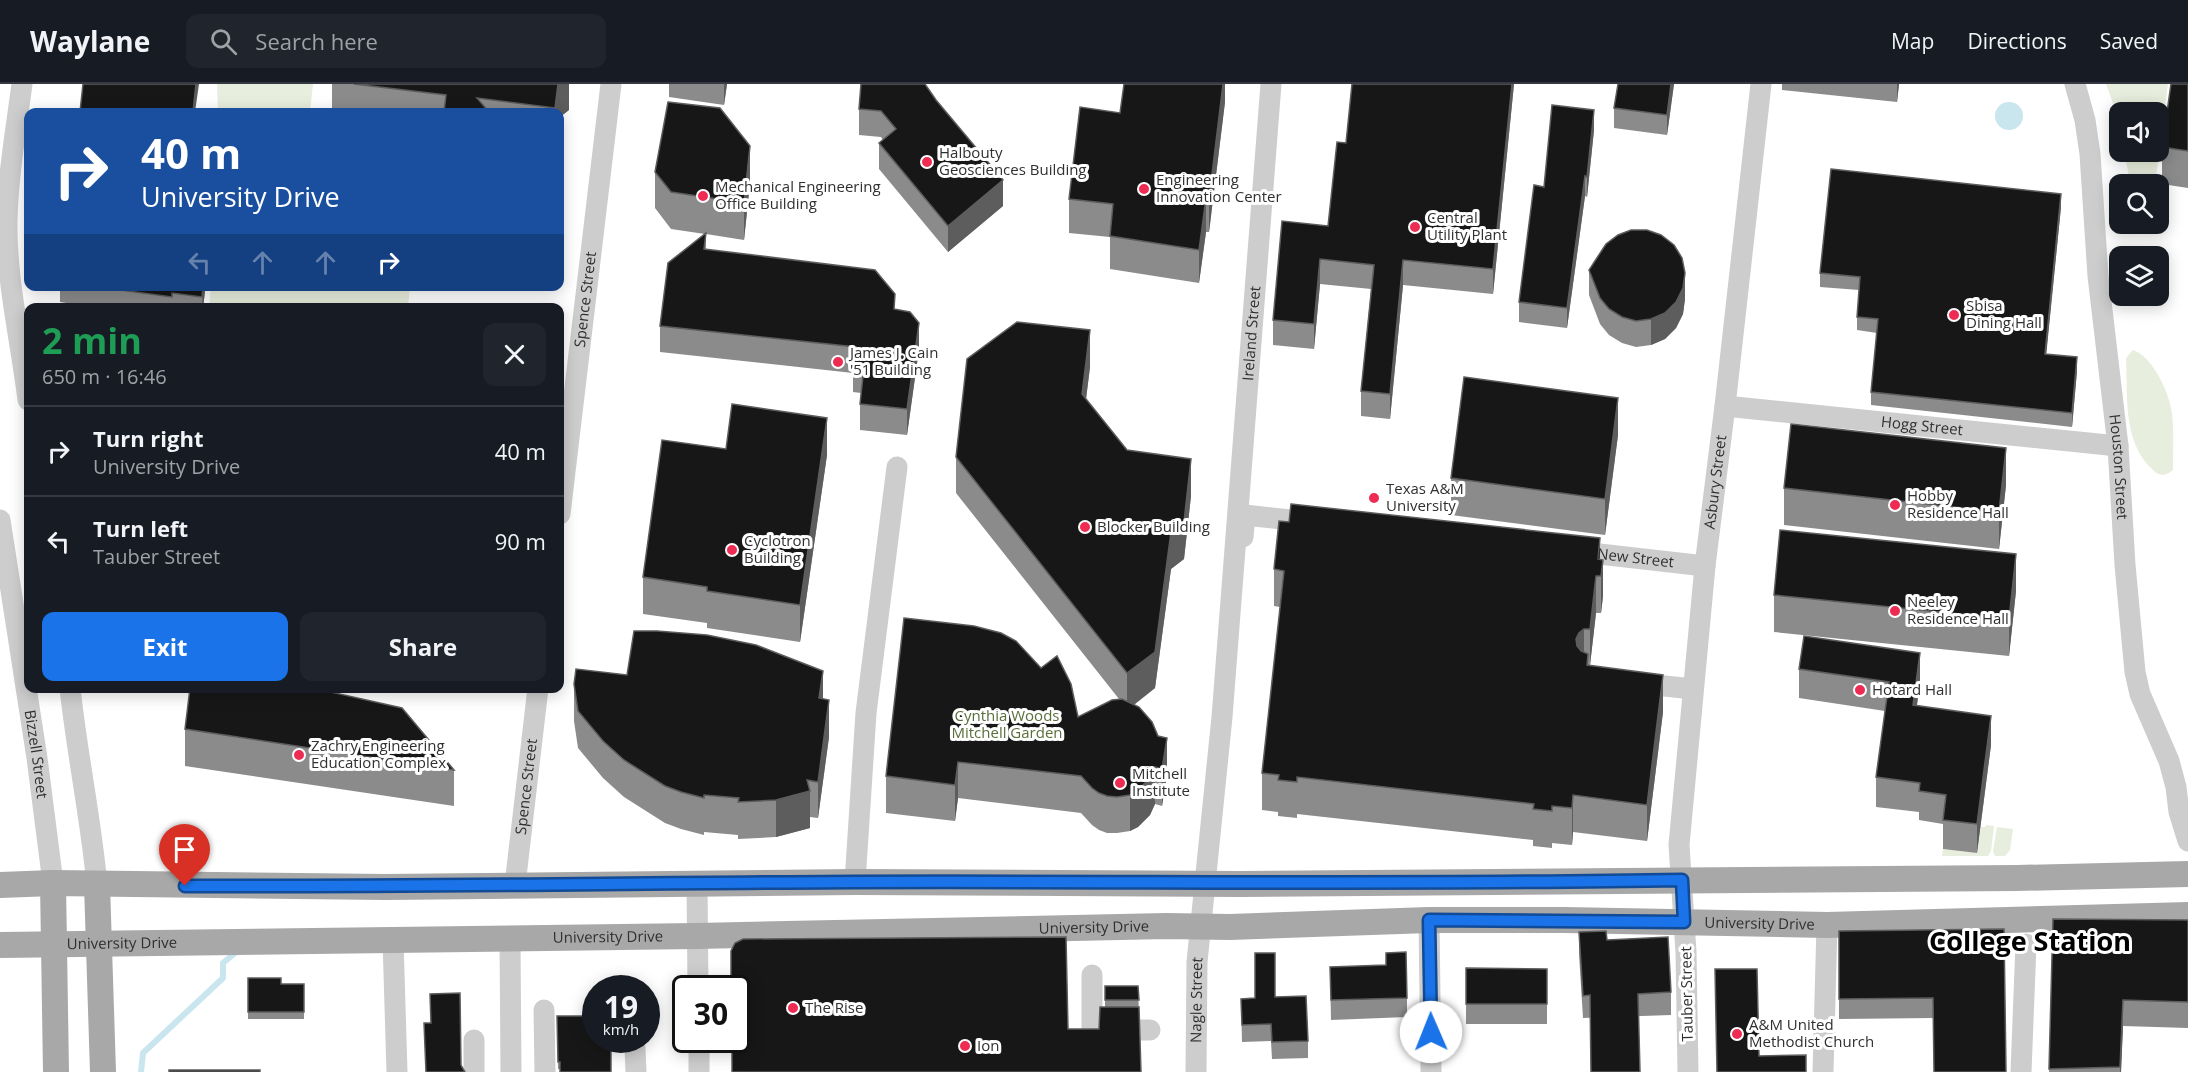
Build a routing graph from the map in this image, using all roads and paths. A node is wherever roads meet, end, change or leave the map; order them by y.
1 (22, 84) edge
2 (611, 84) edge
3 (1271, 84) edge
4 (1761, 84) edge
5 (2075, 84) edge
6 (8, 317) edge
7 (24, 383) edge
8 (1725, 406) junction
9 (2118, 446) junction
10 (897, 467) dead end
11 (564, 480) edge
12 (0, 520) edge
13 (1341, 526) edge
14 (1551, 549) edge
15 (1705, 566) junction
16 (1231, 584) junction
17 (24, 674) edge
18 (1622, 681) edge
19 (1692, 689) junction
20 (27, 693) edge
21 (71, 693) edge
22 (537, 693) edge
23 (2188, 840) edge
24 (2188, 874) edge
25 (1682, 880) junction
26 (855, 882) junction
27 (53, 883) junction
28 (1204, 883) junction
29 (697, 884) junction
30 (0, 885) edge
31 (97, 885) junction
32 (515, 885) junction
33 (2188, 915) edge
34 (1429, 920) junction
35 (1684, 922) junction
36 (1827, 925) junction
37 (1200, 927) junction
38 (697, 936) junction
39 (510, 939) junction
40 (393, 940) junction
41 (99, 944) junction
42 (2026, 944) dead end
43 (0, 945) edge
44 (54, 945) junction
45 (698, 975) edge
46 (1092, 975) dead end
47 (544, 1010) dead end
48 (1150, 1030) dead end
49 (474, 1040) dead end
50 (635, 1053) edge
51 (699, 1053) edge
52 (56, 1072) edge
53 (103, 1072) edge
54 (397, 1072) edge
55 (474, 1072) edge
56 (511, 1072) edge
57 (545, 1072) edge
58 (636, 1072) edge
59 (699, 1072) edge
60 (1196, 1072) edge
61 (1431, 1072) edge
62 (1688, 1072) edge
63 (1822, 1072) edge
64 (2021, 1072) edge

1 - 6 street
2 - 11 street, Spence Street
3 - 16 street, Ireland Street
4 - 8 street, Asbury Street
5 - 9 street, Houston Street
6 - 7 street
8 - 9 street, Hogg Street
8 - 15 street, Asbury Street
9 - 23 street, Houston Street
10 - 26 street
12 - 17 street, Bizzell Street
13 - 16 street, Ireland Street
14 - 15 street, New Street
15 - 19 street, Asbury Street
16 - 28 street, Ireland Street
18 - 19 street
19 - 25 street, Asbury Street
20 - 27 street, Bizzell Street
21 - 31 street
22 - 32 street, Spence Street
24 - 25 main road
25 - 28 main road
25 - 35 street, Tauber Street
26 - 28 main road
26 - 29 main road
27 - 30 main road
27 - 31 main road
27 - 44 main road
28 - 37 street, Nagle Street
29 - 32 main road
29 - 38 street
31 - 32 main road
31 - 41 main road
33 - 36 main road, University Drive
34 - 35 main road, University Drive
34 - 37 main road, University Drive
34 - 61 street
35 - 36 main road, University Drive
35 - 62 street, Tauber Street
36 - 63 street
37 - 38 main road, University Drive
37 - 60 street, Nagle Street
38 - 39 main road, University Drive
38 - 45 street
39 - 40 main road, University Drive
39 - 56 street
40 - 41 main road, University Drive
40 - 54 street
41 - 44 main road, University Drive
41 - 53 main road
42 - 64 street
43 - 44 main road, University Drive
44 - 52 main road
46 - 48 street
47 - 57 street
49 - 55 street
50 - 58 street
51 - 59 street

